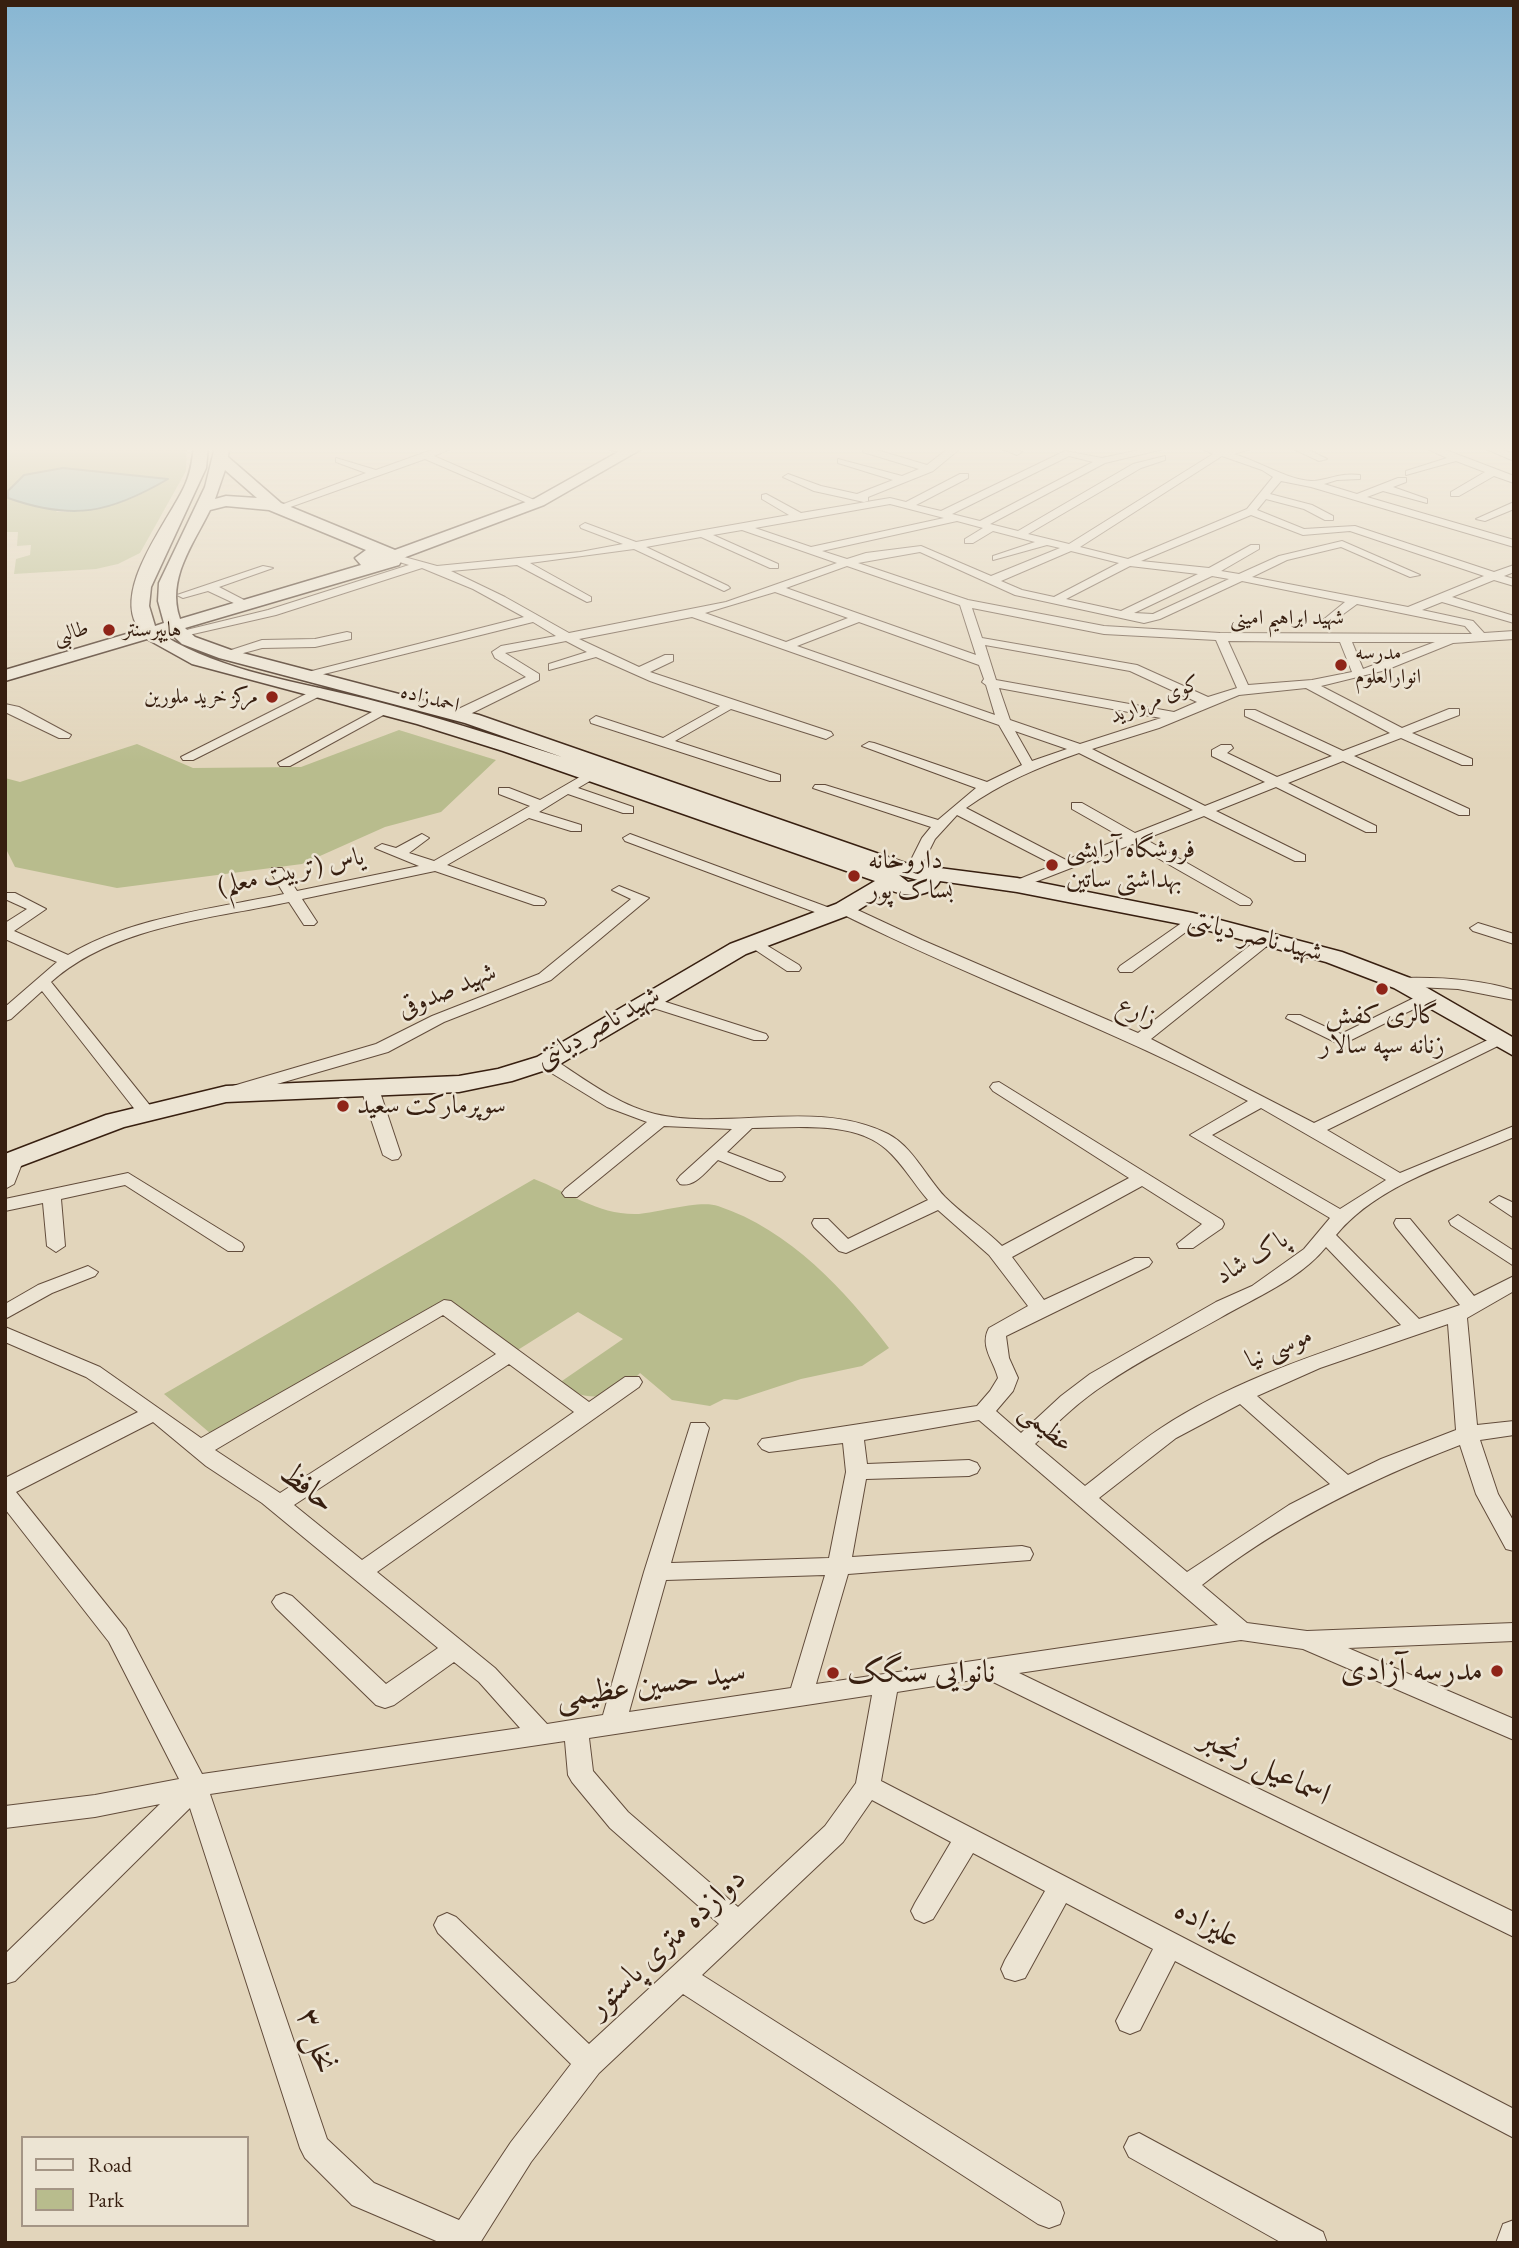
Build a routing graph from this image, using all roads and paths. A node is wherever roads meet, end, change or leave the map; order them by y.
1 (158, 552) edge
2 (181, 552) edge
3 (362, 552) edge
4 (403, 552) edge
5 (591, 552) edge
6 (648, 552) edge
7 (742, 552) edge
8 (814, 552) edge
9 (897, 552) edge
10 (924, 552) edge
11 (1015, 552) edge
12 (1061, 552) edge
13 (1090, 552) edge
14 (1150, 552) edge
15 (1246, 552) edge
16 (1309, 552) edge
17 (1360, 552) edge
18 (1423, 552) edge
19 (368, 555) junction
20 (395, 555) junction
21 (997, 558) dead end
22 (521, 563) junction
23 (846, 563) junction
24 (1130, 563) junction
25 (423, 564) junction
26 (774, 566) dead end
27 (267, 568) dead end
28 (1514, 568) edge
29 (439, 569) junction
30 (1211, 572) junction
31 (345, 574) joint
32 (1413, 576) dead end
33 (1493, 576) junction
34 (1240, 578) junction
35 (990, 581) junction
36 (1514, 583) edge
37 (209, 587) junction
38 (775, 588) junction
39 (724, 589) dead end
40 (183, 595) dead end
41 (1442, 598) junction
42 (587, 599) dead end
43 (1355, 600) junction
44 (1054, 601) junction
45 (242, 603) junction
46 (965, 603) junction
47 (1412, 610) junction
48 (693, 613) junction
49 (1121, 615) junction
50 (536, 618) junction
51 (856, 619) junction
52 (1514, 620) edge
53 (1326, 622) dead end
54 (177, 629) junction
55 (254, 631) dead end
56 (149, 634) junction
57 (1514, 635) edge
58 (347, 636) dead end
59 (1480, 636) junction
60 (569, 637) junction
61 (1220, 637) junction
62 (1345, 638) junction
63 (1452, 639) junction
64 (976, 640) junction
65 (262, 644) junction
66 (785, 646) junction
67 (597, 653) junction
68 (225, 654) junction
69 (669, 657) dead end
70 (983, 662) junction
71 (552, 667) dead end
72 (639, 672) junction
73 (1359, 675) junction
74 (5, 676) edge
75 (988, 682) junction
76 (313, 684) junction
77 (1307, 684) junction
78 (1244, 690) junction
79 (1206, 701) junction
80 (730, 705) junction
81 (5, 708) edge
82 (383, 710) junction
83 (1454, 712) dead end
84 (1250, 713) dead end
85 (457, 715) junction
86 (1177, 717) junction
87 (596, 720) dead end
88 (1003, 722) junction
89 (1401, 733) junction
90 (64, 735) dead end
91 (827, 735) dead end
92 (665, 742) junction
93 (521, 743) junction
94 (869, 746) dead end
95 (1226, 748) dead end
96 (1083, 750) junction
97 (188, 757) dead end
98 (1342, 757) junction
99 (1467, 762) dead end
100 (285, 763) dead end
101 (1028, 765) junction
102 (590, 775) junction
103 (775, 778) dead end
104 (1276, 783) junction
105 (988, 787) junction
106 (820, 788) dead end
107 (567, 789) junction
108 (504, 791) dead end
109 (541, 805) junction
110 (1077, 806) dead end
111 (957, 809) junction
112 (628, 810) dead end
113 (1208, 810) junction
114 (1464, 812) dead end
115 (527, 813) junction
116 (937, 824) junction
117 (576, 828) dead end
118 (1371, 829) dead end
119 (422, 838) dead end
120 (630, 838) dead end
121 (1136, 838) junction
122 (382, 848) dead end
123 (397, 854) junction
124 (1300, 858) dead end
125 (1066, 866) junction
126 (433, 867) junction
127 (277, 871) dead end
128 (909, 878) junction
129 (1017, 885) junction
130 (619, 890) dead end
131 (10, 896) dead end
132 (294, 896) junction
133 (538, 902) dead end
134 (1245, 902) dead end
135 (843, 910) junction
136 (1193, 920) junction
137 (309, 922) dead end
138 (1478, 928) dead end
139 (5, 931) edge
140 (1267, 939) junction
141 (1514, 939) edge
142 (753, 942) junction
143 (69, 961) junction
144 (793, 968) dead end
145 (1126, 969) dead end
146 (42, 981) junction
147 (1402, 983) junction
148 (1514, 995) edge
149 (1426, 997) junction
150 (647, 1001) junction
151 (5, 1016) edge
152 (1294, 1018) dead end
153 (760, 1037) dead end
154 (1140, 1040) junction
155 (1507, 1045) edge
156 (546, 1062) junction
157 (999, 1087) dead end
158 (370, 1089) junction
159 (226, 1094) junction
160 (1261, 1101) junction
161 (146, 1112) junction
162 (660, 1120) junction
163 (746, 1125) junction
164 (1315, 1129) junction
165 (1514, 1131) edge
166 (715, 1153) junction
167 (392, 1155) dead end
168 (8, 1170) edge
169 (776, 1177) dead end
170 (1142, 1178) junction
171 (1399, 1180) junction
172 (686, 1181) dead end
173 (571, 1193) dead end
174 (52, 1196) junction
175 (940, 1202) junction
176 (5, 1205) edge
177 (1341, 1217) junction
178 (1458, 1221) dead end
179 (821, 1223) dead end
180 (1403, 1223) dead end
181 (1326, 1236) junction
182 (1186, 1244) dead end
183 (56, 1247) dead end
184 (235, 1247) dead end
185 (998, 1256) junction
186 (1514, 1260) edge
187 (1142, 1262) dead end
188 (88, 1272) dead end
189 (1514, 1282) edge
190 (1464, 1310) junction
191 (5, 1312) edge
192 (1034, 1313) junction
193 (1415, 1326) junction
194 (5, 1334) edge
195 (510, 1354) junction
196 (632, 1382) dead end
197 (1242, 1394) junction
198 (587, 1411) junction
199 (983, 1412) junction
200 (154, 1413) junction
201 (698, 1428) dead end
202 (1514, 1428) edge
203 (853, 1434) junction
204 (1467, 1434) junction
205 (1023, 1443) junction
206 (769, 1444) dead end
207 (200, 1449) junction
208 (969, 1468) dead end
209 (857, 1472) junction
210 (1346, 1486) junction
211 (5, 1490) edge
212 (1083, 1499) junction
213 (279, 1504) junction
214 (1514, 1543) edge
215 (1022, 1554) dead end
216 (839, 1566) junction
217 (361, 1572) junction
218 (655, 1572) junction
219 (1186, 1585) junction
220 (284, 1602) dead end
221 (1241, 1631) junction
222 (1514, 1632) edge
223 (1307, 1640) junction
224 (455, 1649) junction
225 (988, 1669) junction
226 (886, 1684) junction
227 (801, 1696) junction
228 (613, 1724) junction
229 (576, 1730) junction
230 (1514, 1730) edge
231 (541, 1734) junction
232 (195, 1786) junction
233 (868, 1786) junction
234 (5, 1817) edge
235 (968, 1838) junction
236 (1061, 1887) junction
237 (924, 1911) dead end
238 (739, 1924) junction
239 (447, 1925) dead end
240 (1514, 1925) edge
241 (1170, 1944) junction
242 (1015, 1969) dead end
243 (5, 1972) edge
244 (682, 1978) junction
245 (1129, 2021) dead end
246 (589, 2063) junction
247 (1514, 2124) edge
248 (1139, 2147) dead end
249 (1049, 2213) dead end
250 (1514, 2235) edge
251 (464, 2240) edge
252 (1312, 2243) edge
253 (1511, 2243) edge

1 - 56 main road
2 - 54 main road
3 - 19 main road
4 - 20 main road
5 - 22 street
6 - 39 street
7 - 26 street
8 - 23 street, شهید ابراهیم امینی
9 - 23 street
10 - 35 street
11 - 21 street
12 - 35 street
13 - 24 street, شهید ابراهیم امینی
14 - 24 street
15 - 30 street
16 - 34 street
17 - 32 street
18 - 33 street
19 - 20 main road
19 - 31 main road
20 - 25 street
22 - 29 street
22 - 42 street
23 - 38 street
23 - 46 street, شهید ابراهیم امینی
24 - 30 street, شهید ابراهیم امینی
24 - 44 street
25 - 29 street
25 - 54 street
27 - 37 street
28 - 33 street
29 - 50 street
30 - 34 street, شهید ابراهیم امینی
30 - 49 street
31 - 45 main road
33 - 36 street
33 - 41 street
34 - 43 street, شهید ابراهیم امینی
34 - 49 street
35 - 44 street
37 - 40 street
37 - 45 street
38 - 48 street
38 - 51 street
41 - 47 street
41 - 52 street
43 - 47 street, شهید ابراهیم امینی
43 - 53 street
44 - 49 street
45 - 54 main road
46 - 61 street, شهید ابراهیم امینی
46 - 64 street
47 - 59 street, شهید ابراهیم امینی
48 - 60 street
48 - 66 street
50 - 60 street
50 - 76 street
51 - 66 street
51 - 70 street
54 - 56 main road, طالبی
54 - 68 main road, احمدزاده
55 - 65 street
56 - 74 main road, طالبی
56 - 76 main road, احمدزاده
57 - 59 street, شهید ابراهیم امینی
58 - 65 street
59 - 63 street, شهید ابراهیم امینی
60 - 67 street
60 - 85 street
61 - 62 street, شهید ابراهیم امینی
61 - 78 street
62 - 63 street, شهید ابراهیم امینی
62 - 73 street
63 - 73 street, کوی مروارید
64 - 70 street
64 - 79 street
65 - 68 street
66 - 88 street
67 - 71 street
67 - 72 street
68 - 76 main road, احمدزاده
69 - 72 street
70 - 75 street
72 - 80 street
73 - 77 street, کوی مروارید
75 - 86 street
75 - 88 street
76 - 82 main road, احمدزاده
76 - 85 main road, احمدزاده
76 - 97 street
77 - 78 street, کوی مروارید
77 - 89 street
78 - 79 street, کوی مروارید
79 - 86 street, کوی مروارید
80 - 91 street
80 - 92 street
81 - 90 street
82 - 93 main road, احمدزاده
82 - 100 street
83 - 89 street
84 - 98 street
85 - 93 main road, احمدزاده
86 - 96 street, کوی مروارید
87 - 92 street
88 - 96 street
88 - 101 street
89 - 98 street
89 - 99 street
92 - 103 street
93 - 102 main road, احمدزاده
93 - 128 main road, احمدزاده
94 - 105 street
95 - 104 street
96 - 101 street, کوی مروارید
96 - 113 street
98 - 104 street
98 - 114 street
101 - 105 street, کوی مروارید
102 - 107 street, یاس (تربیت معلم)
102 - 128 main road, احمدزاده
104 - 113 street
104 - 118 street
105 - 111 street, کوی مروارید
106 - 116 street
107 - 109 street, یاس (تربیت معلم)
107 - 112 street
108 - 109 street
109 - 115 street, یاس (تربیت معلم)
110 - 121 street
111 - 116 street, کوی مروارید
111 - 125 street
113 - 121 street
113 - 124 street
115 - 117 street
115 - 126 street, یاس (تربیت معلم)
116 - 128 street, کوی مروارید
119 - 123 street
120 - 135 street, زارع
121 - 125 street
121 - 134 street
122 - 123 street
123 - 126 street
125 - 129 street
126 - 132 street, یاس (تربیت معلم)
126 - 133 street
127 - 132 street
128 - 129 main road, شهید ناصر دیانتی
128 - 135 main road, شهید ناصر دیانتی
129 - 136 main road, شهید ناصر دیانتی
130 - 159 street, شهید صدوقی
131 - 139 street
132 - 137 street
132 - 143 street, یاس (تربیت معلم)
135 - 142 main road, شهید ناصر دیانتی
135 - 154 street, زارع
136 - 140 main road, شهید ناصر دیانتی
136 - 145 street
138 - 141 street
139 - 143 street
140 - 147 main road, شهید ناصر دیانتی
140 - 154 street
142 - 144 street
142 - 150 main road, شهید ناصر دیانتی
143 - 146 street, یاس (تربیت معلم)
146 - 151 street, یاس (تربیت معلم)
146 - 161 street
147 - 148 street
147 - 149 main road, شهید ناصر دیانتی
149 - 152 street
149 - 155 main road, شهید ناصر دیانتی
150 - 153 street
150 - 156 main road, شهید ناصر دیانتی
154 - 160 street, زارع
155 - 164 street
156 - 158 main road, شهید ناصر دیانتی
156 - 162 street
157 - 170 street
158 - 159 main road, شهید ناصر دیانتی
158 - 167 street
159 - 161 main road, شهید ناصر دیانتی
160 - 164 street, زارع
160 - 177 street
161 - 168 main road, شهید ناصر دیانتی
162 - 163 street
162 - 173 street
163 - 166 street
163 - 175 street
164 - 171 street, زارع
165 - 171 street, پاک شاد
166 - 169 street
166 - 172 street
170 - 182 street
170 - 185 street
171 - 177 street, پاک شاد
174 - 176 street
174 - 183 street
174 - 184 street
175 - 179 street
175 - 185 street
177 - 181 street, پاک شاد
178 - 186 street
180 - 190 street
181 - 193 street
181 - 205 street, پاک شاد
185 - 192 street
187 - 192 street
188 - 191 street
189 - 190 street, موسی نیا
190 - 193 street, موسی نیا
190 - 204 street
192 - 199 street, عظیمی
193 - 197 street, موسی نیا
194 - 200 street, حافظ
195 - 198 street
195 - 207 street
195 - 213 street
196 - 198 street
197 - 210 street
197 - 212 street, موسی نیا
198 - 217 street
199 - 203 street
199 - 205 street, عظیمی
200 - 207 street, حافظ
200 - 211 street
201 - 218 street
202 - 204 street
203 - 206 street
203 - 209 street
204 - 210 street
204 - 214 street
205 - 212 street, عظیمی
207 - 213 street, حافظ
208 - 209 street
209 - 216 street
210 - 219 street
211 - 232 street, نخل ۳
212 - 219 street, عظیمی
213 - 217 street, حافظ
215 - 216 street
216 - 218 street
216 - 227 street
217 - 224 street, حافظ
218 - 228 street
219 - 221 street, عظیمی
220 - 224 street
221 - 223 street, سید حسین عظیمی
221 - 225 street, سید حسین عظیمی
222 - 223 street
223 - 230 street
224 - 231 street, حافظ
225 - 226 street, سید حسین عظیمی
225 - 240 street, اسماعیل رنجبر
226 - 227 street, سید حسین عظیمی
226 - 233 street, دوازده متری پاستور
227 - 228 street, سید حسین عظیمی
228 - 229 street, سید حسین عظیمی
229 - 231 street, سید حسین عظیمی
229 - 238 street
231 - 232 street, سید حسین عظیمی
232 - 234 street, سید حسین عظیمی
232 - 243 street
232 - 251 street, نخل ۳
233 - 235 street, علیزاده
233 - 238 street, دوازده متری پاستور
235 - 236 street, علیزاده
235 - 237 street
236 - 241 street, علیزاده
236 - 242 street
238 - 244 street, دوازده متری پاستور
239 - 246 street
241 - 245 street
241 - 247 street, علیزاده
244 - 246 street, دوازده متری پاستور
244 - 249 street
246 - 251 street, دوازده متری پاستور
248 - 252 street
250 - 253 street

